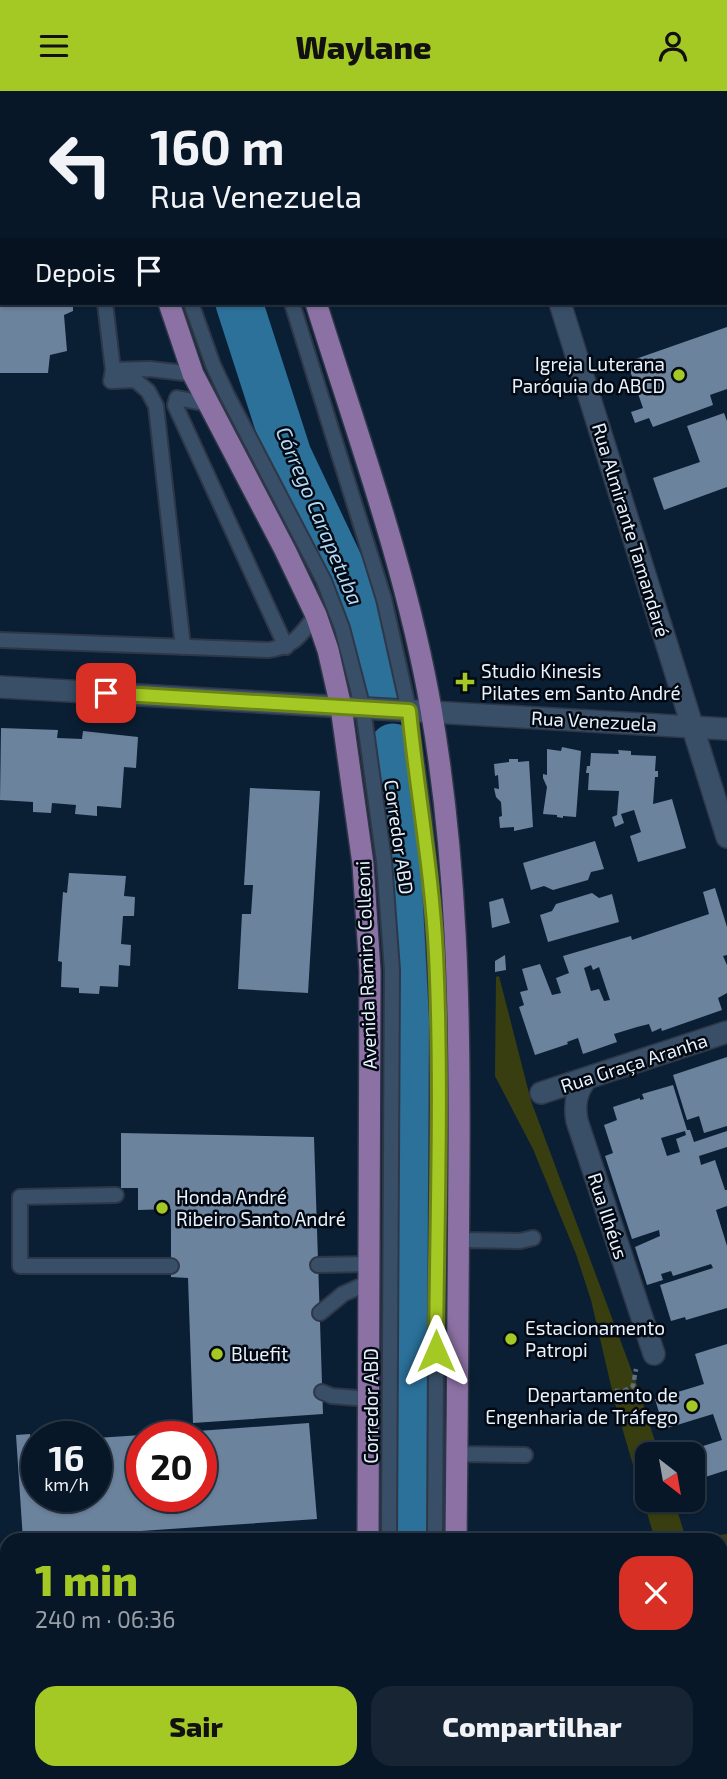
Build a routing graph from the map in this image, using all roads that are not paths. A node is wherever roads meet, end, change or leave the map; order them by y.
1 (105, 305) edge
2 (170, 305) edge
3 (192, 305) edge
4 (293, 305) edge
5 (317, 305) edge
6 (561, 305) edge
7 (113, 370) junction
8 (193, 374) junction
9 (208, 404) junction
10 (316, 615) junction
11 (0, 640) edge
12 (183, 647) junction
13 (286, 647) junction
14 (0, 687) edge
15 (341, 707) junction
16 (363, 709) junction
17 (409, 711) junction
18 (431, 713) junction
19 (691, 726) junction
20 (727, 729) edge
21 (727, 838) edge
22 (727, 1032) edge
23 (586, 1079) junction
24 (541, 1093) dead end
25 (116, 1195) dead end
26 (533, 1238) dead end
27 (459, 1240) junction
28 (318, 1265) dead end
29 (171, 1266) dead end
30 (370, 1273) junction
31 (320, 1313) dead end
32 (654, 1354) dead end
33 (322, 1392) dead end
34 (369, 1399) junction
35 (456, 1454) junction
36 (524, 1455) dead end
37 (368, 1533) edge
38 (389, 1533) edge
39 (435, 1533) edge
40 (456, 1533) edge

1 - 7 lane
2 - 8 main road, Avenida Ramiro Colleoni
3 - 16 lane, Corredor ABD
4 - 17 lane, Corredor ABD
5 - 18 main road
6 - 19 street, Rua Almirante Tamandaré
7 - 8 lane
7 - 12 lane
8 - 9 main road, Avenida Ramiro Colleoni
9 - 10 main road, Avenida Ramiro Colleoni
9 - 13 lane
10 - 13 lane
10 - 15 main road, Avenida Ramiro Colleoni
11 - 12 lane
12 - 13 lane
14 - 15 street, Rua Venezuela
15 - 16 street, Rua Venezuela
15 - 30 main road, Avenida Ramiro Colleoni
16 - 17 street, Rua Venezuela
16 - 38 lane, Corredor ABD
17 - 18 street, Rua Venezuela
17 - 39 lane, Corredor ABD
18 - 19 street, Rua Venezuela
18 - 27 main road
19 - 20 street, Rua Venezuela
19 - 21 street, Rua Almirante Tamandaré
22 - 23 street, Rua Graça Aranha
23 - 24 street, Rua Graça Aranha
23 - 32 street, Rua Ilhéus
25 - 29 lane
26 - 27 lane
27 - 35 main road
28 - 30 lane
30 - 31 lane
30 - 34 main road, Avenida Ramiro Colleoni
33 - 34 lane
34 - 37 main road, Avenida Ramiro Colleoni
35 - 36 lane
35 - 40 main road

